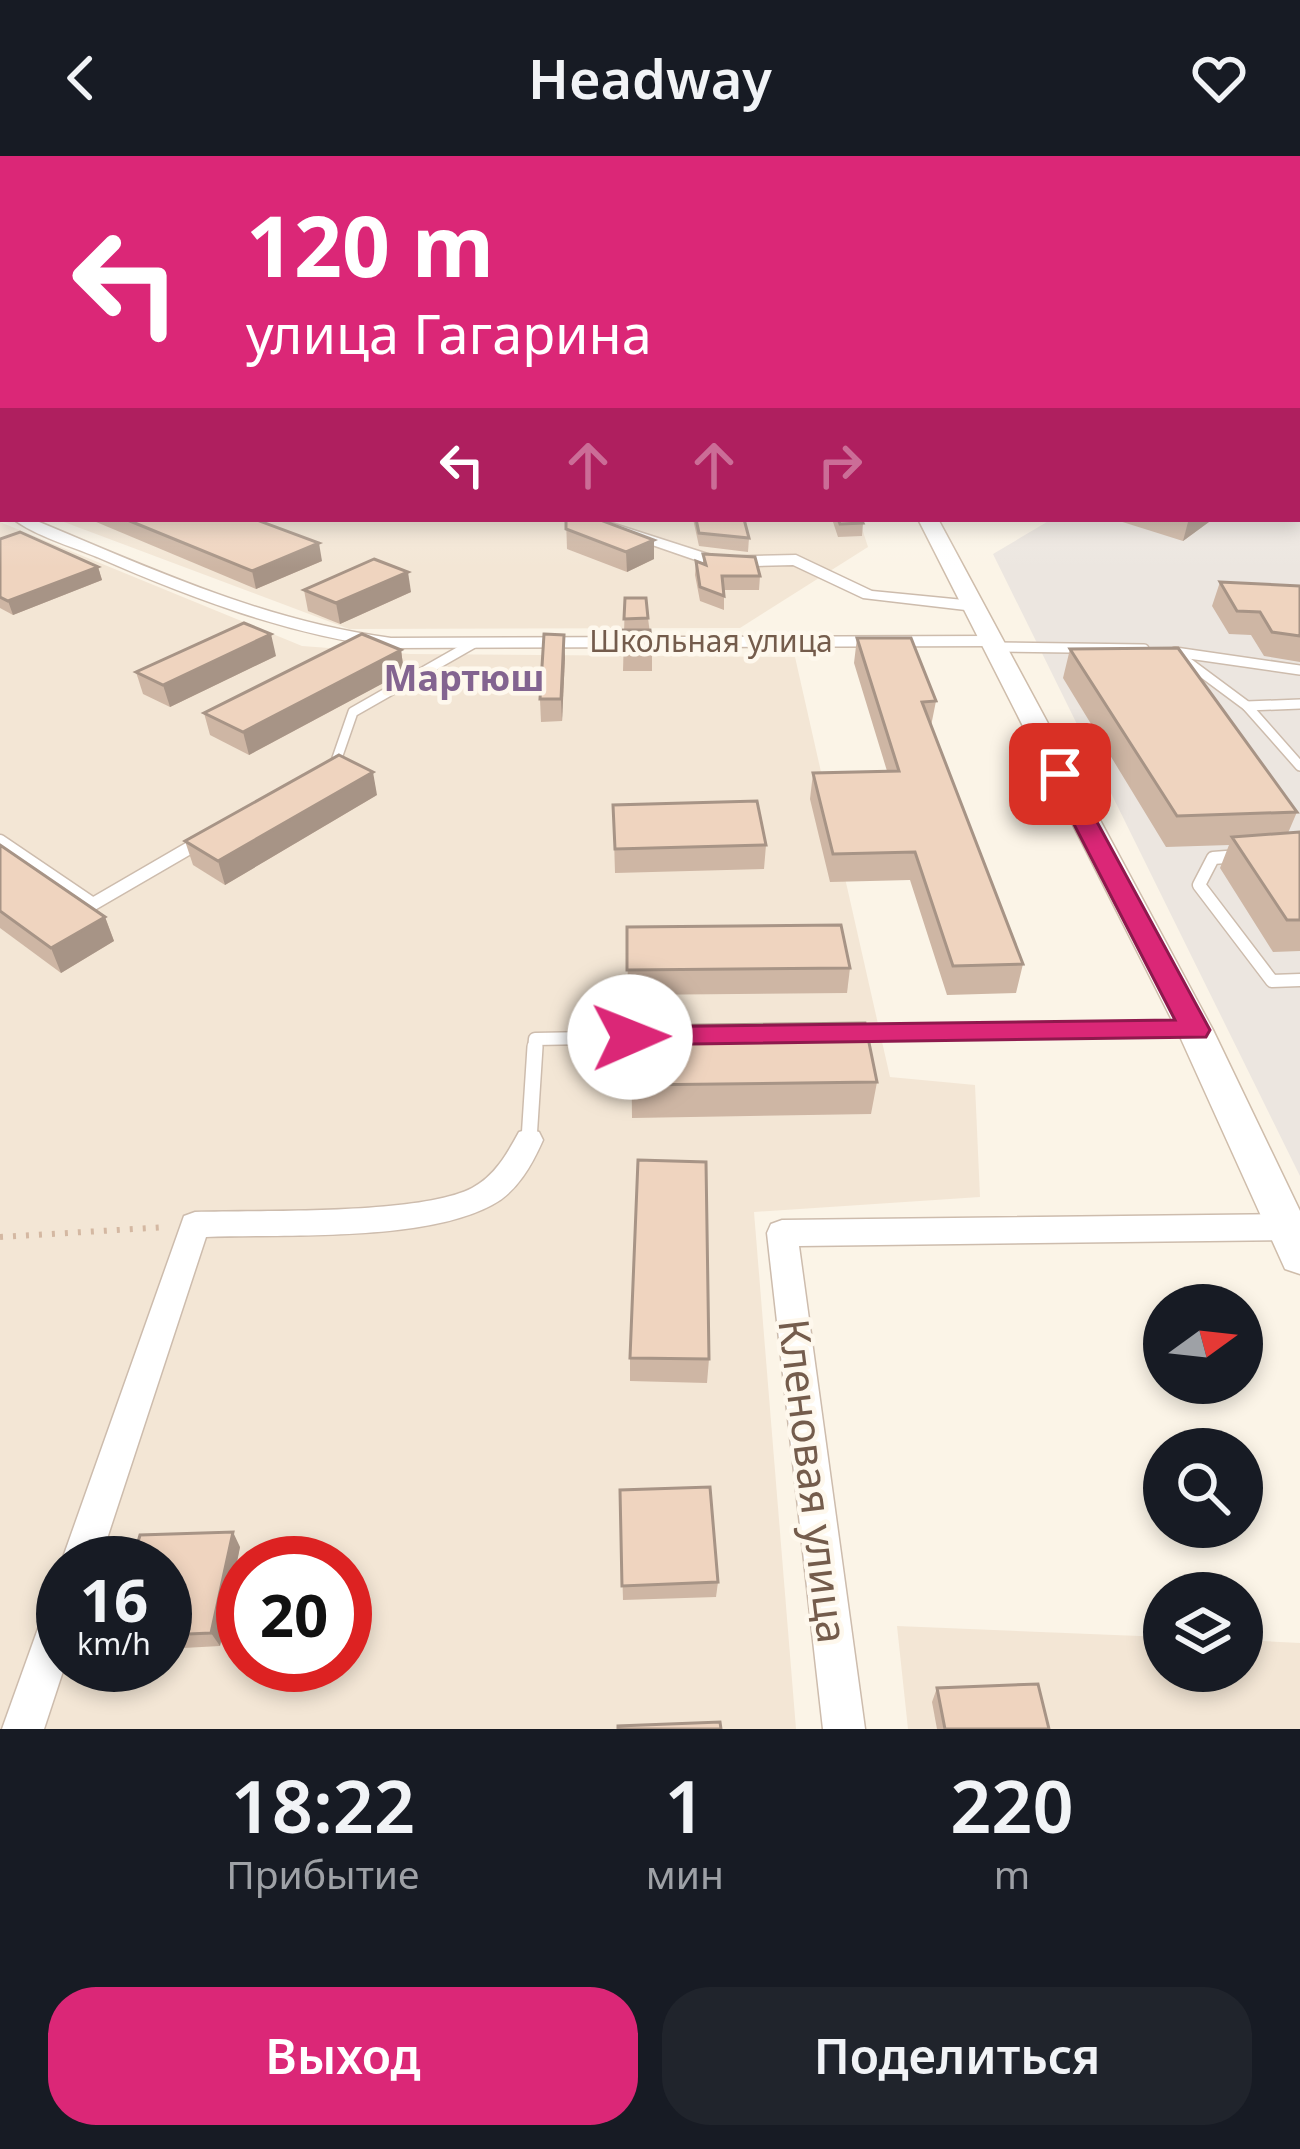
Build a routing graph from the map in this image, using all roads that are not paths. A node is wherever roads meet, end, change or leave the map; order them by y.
1 (27, 522) edge
2 (593, 522) edge
3 (930, 522) edge
4 (974, 606) junction
5 (474, 643) junction
6 (994, 644) junction
7 (1173, 652) junction
8 (1300, 670) edge
9 (1300, 704) edge
10 (1247, 706) junction
11 (1300, 766) edge
12 (318, 773) edge
13 (216, 833) edge
14 (0, 841) edge
15 (1256, 855) edge
16 (1300, 980) edge
17 (1196, 1030) junction
18 (842, 1035) edge
19 (653, 1037) edge
20 (530, 1140) joint
21 (1294, 1242) edge
22 (89, 1536) edge
23 (36, 1691) edge
24 (23, 1729) edge
25 (844, 1729) edge

1 - 5 street, Школьная улица
2 - 4 street
3 - 4 main road
4 - 6 main road
5 - 6 street, Школьная улица
5 - 12 lane
6 - 7 lane
6 - 17 main road
7 - 8 lane
7 - 10 lane
9 - 10 lane
10 - 11 lane
13 - 14 lane
15 - 16 lane
17 - 18 lane
17 - 21 main road
19 - 20 lane
20 - 22 street
21 - 25 street, Кленовая улица
23 - 24 street

